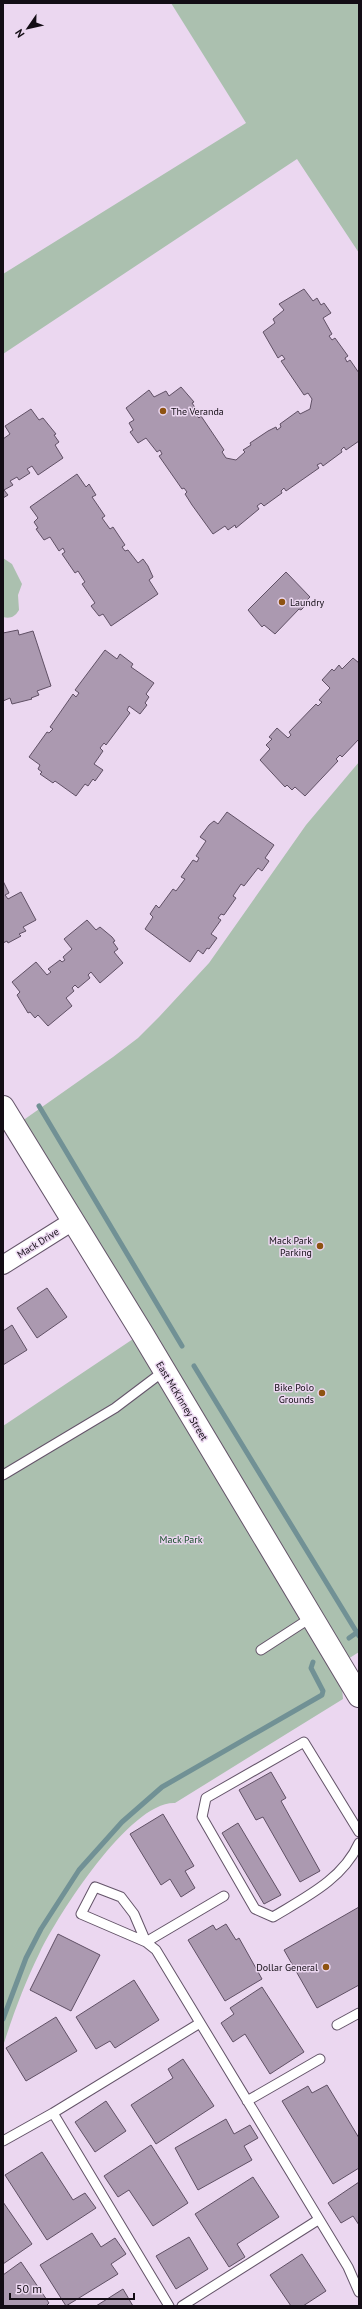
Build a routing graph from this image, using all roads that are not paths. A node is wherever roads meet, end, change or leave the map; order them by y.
1 (3, 1107) edge
2 (73, 1221) junction
3 (3, 1264) edge
4 (164, 1371) junction
5 (3, 1474) edge
6 (312, 1617) junction
7 (261, 1650) dead end
8 (359, 1696) edge
9 (359, 1832) edge
10 (359, 1843) edge
11 (224, 1896) dead end
12 (146, 1942) junction
13 (359, 2013) edge
14 (200, 2023) junction
15 (337, 2025) dead end
16 (320, 2059) dead end
17 (248, 2101) junction
18 (53, 2113) junction
19 (3, 2141) edge
20 (318, 2220) junction
21 (359, 2292) edge
22 (169, 2306) edge
23 (182, 2306) edge

1 - 2 main road, East McKinney Street
2 - 3 street, Mack Drive
2 - 4 main road, East McKinney Street
4 - 5 lane
4 - 6 main road, East McKinney Street
6 - 7 lane
6 - 8 main road, East McKinney Street
9 - 10 lane
11 - 12 lane
12 - 12 lane
12 - 14 lane
13 - 15 lane
14 - 17 lane
14 - 18 lane
16 - 17 lane
17 - 20 lane
18 - 19 lane
18 - 22 lane
20 - 21 lane
20 - 23 lane

